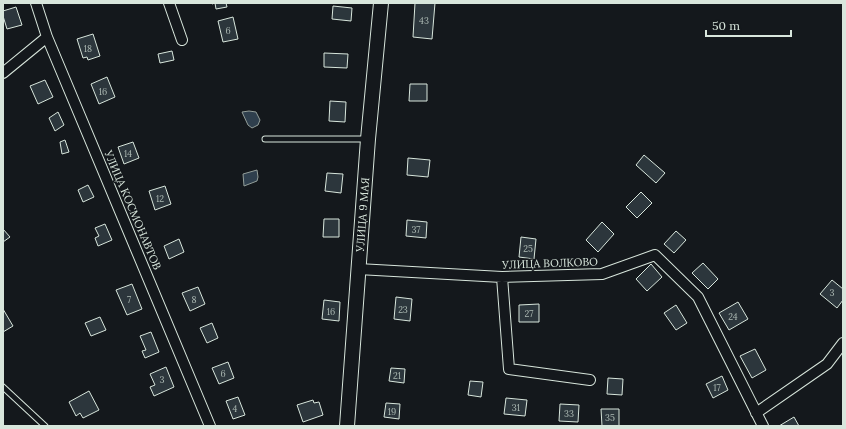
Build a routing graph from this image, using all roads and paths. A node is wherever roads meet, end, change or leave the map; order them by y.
1 (36, 3) edge
2 (169, 3) edge
3 (381, 3) edge
4 (48, 37) junction
5 (182, 40) dead end
6 (3, 73) edge
7 (368, 139) junction
8 (265, 140) dead end
9 (358, 269) junction
10 (502, 277) junction
11 (843, 343) edge
12 (590, 380) dead end
13 (3, 387) edge
14 (756, 414) junction
15 (45, 426) edge
16 (210, 426) edge
17 (347, 426) edge
18 (763, 426) edge

1 - 4 street, УЛИЦА КОСМОНАВТОВ
2 - 5 street
3 - 7 main road, УЛИЦА 9 МАЯ
4 - 6 street
4 - 16 street, УЛИЦА КОСМОНАВТОВ
7 - 8 lane
7 - 9 main road, УЛИЦА 9 МАЯ
9 - 10 street, УЛИЦА ВОЛКОВО
9 - 17 main road, УЛИЦА 9 МАЯ
10 - 12 street
10 - 14 street, УЛИЦА ВОЛКОВО
11 - 14 street
13 - 15 lane
14 - 18 street, УЛИЦА ВОЛКОВО

